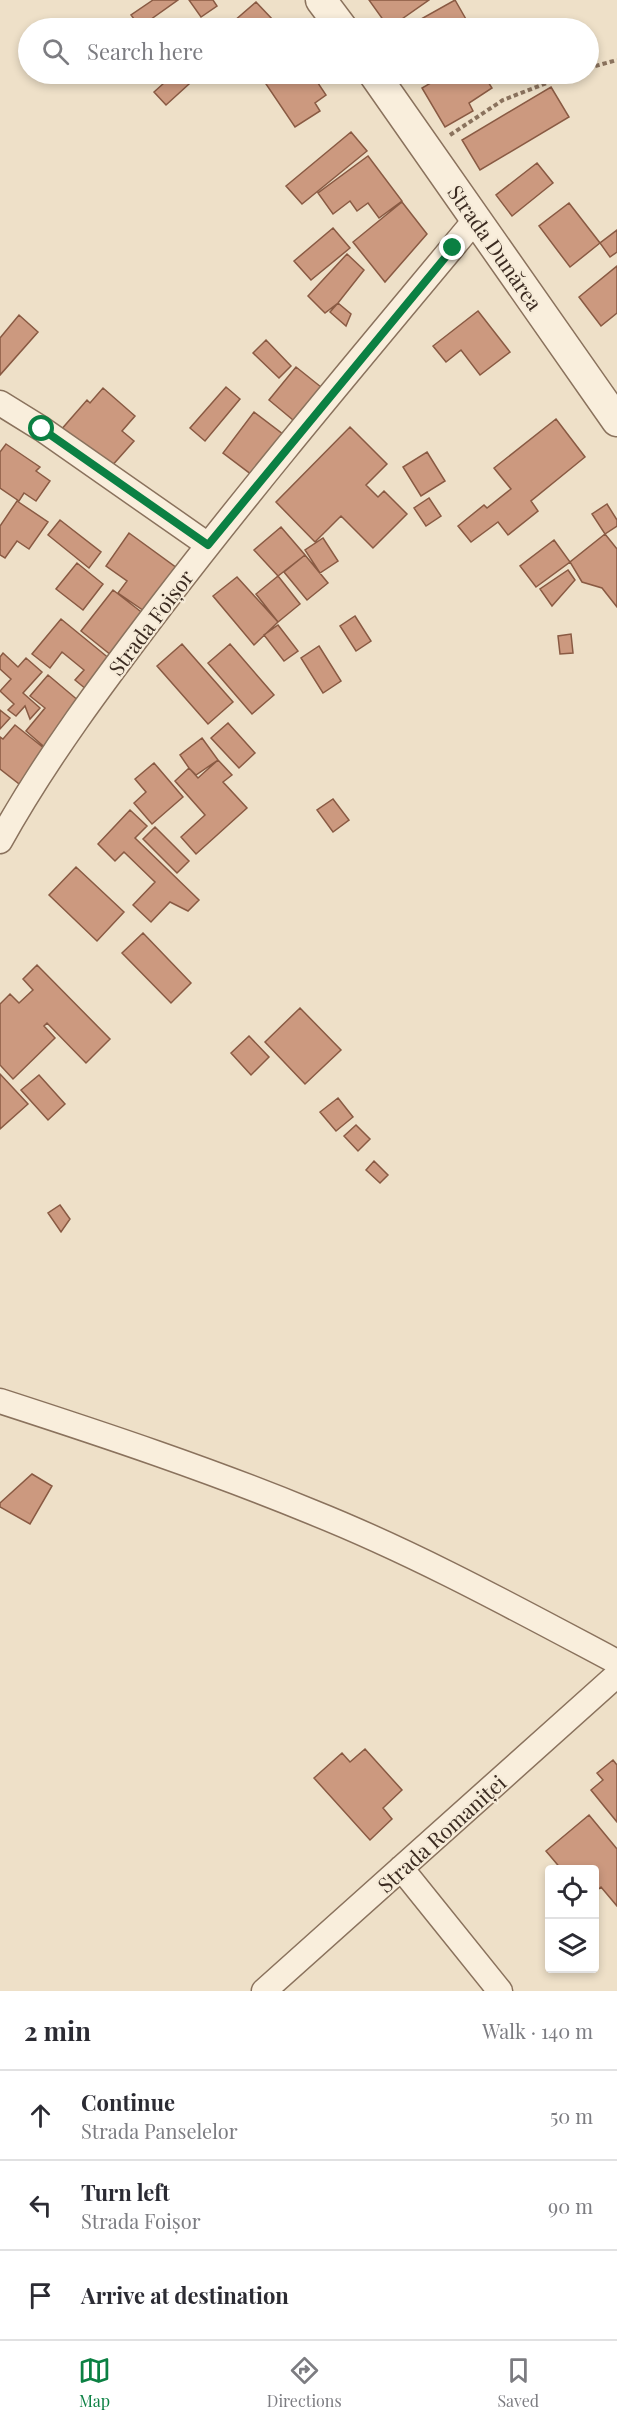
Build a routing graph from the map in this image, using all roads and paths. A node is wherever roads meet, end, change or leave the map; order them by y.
1 (321, 0) edge
2 (334, 18) edge
3 (617, 60) edge
4 (599, 65) edge
5 (381, 84) edge
6 (544, 84) edge
7 (447, 137) dead end
8 (476, 219) junction
9 (0, 403) edge
10 (617, 421) edge
11 (208, 545) junction
12 (0, 841) edge
13 (0, 1401) edge
14 (617, 1662) edge
15 (617, 1675) edge
16 (401, 1868) junction
17 (264, 1991) edge
18 (500, 1991) edge

1 - 2 street
3 - 4 path
5 - 8 street, Strada Dunărea
6 - 7 path
8 - 10 street, Strada Dunărea
8 - 11 street, Strada Foișor
9 - 11 street
11 - 12 street, Strada Foișor
13 - 14 street
15 - 16 street, Strada Romaniței
16 - 17 street, Strada Romaniței
16 - 18 street

